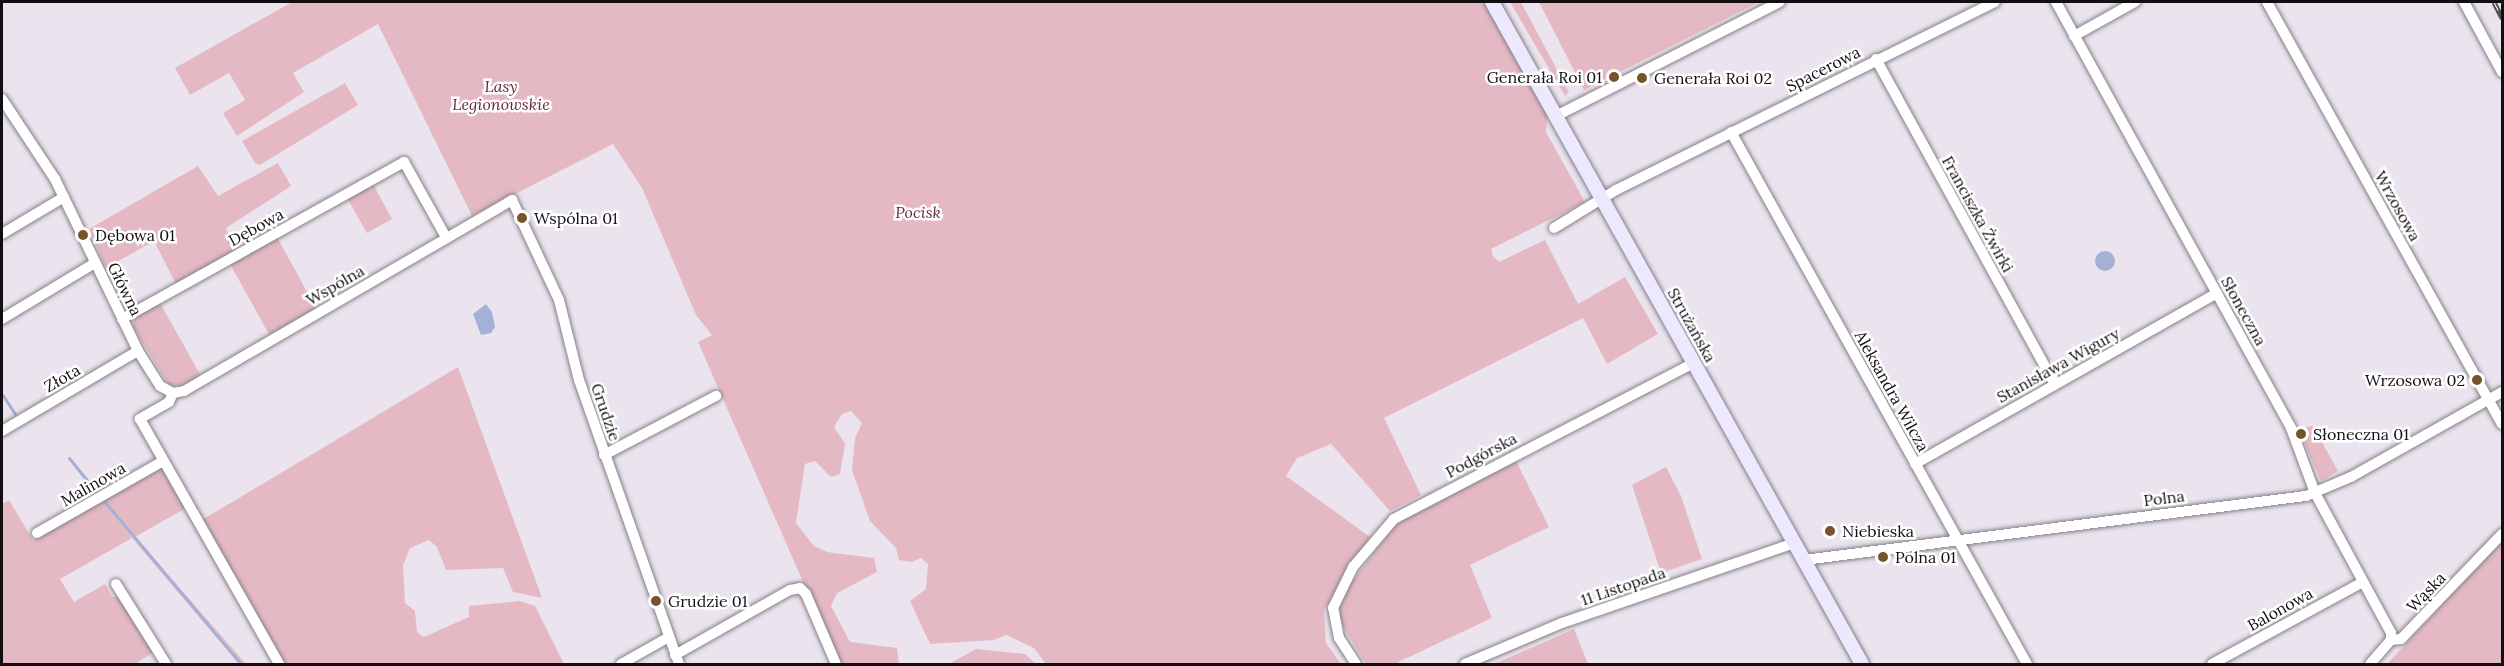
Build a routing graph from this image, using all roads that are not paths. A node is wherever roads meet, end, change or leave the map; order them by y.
1 (1492, 2) edge
2 (1780, 2) edge
3 (1995, 2) edge
4 (2056, 2) edge
5 (2135, 2) edge
6 (2267, 2) edge
7 (2464, 2) edge
8 (2074, 36) junction
9 (1876, 59) junction
10 (2502, 72) edge
11 (3, 105) edge
12 (1556, 116) junction
13 (1731, 132) junction
14 (64, 197) junction
15 (1602, 197) junction
16 (512, 200) joint
17 (1554, 228) dead end
18 (2, 234) edge
19 (446, 237) junction
20 (95, 263) junction
21 (2217, 293) junction
22 (2, 319) edge
23 (122, 319) junction
24 (138, 351) junction
25 (1694, 363) junction
26 (2054, 383) junction
27 (2502, 392) edge
28 (173, 393) junction
29 (716, 396) dead end
30 (2488, 400) junction
31 (2502, 424) edge
32 (2, 431) edge
33 (604, 454) junction
34 (163, 461) junction
35 (1915, 464) junction
36 (2315, 493) junction
37 (36, 533) dead end
38 (2502, 534) edge
39 (1956, 539) junction
40 (1794, 543) junction
41 (1804, 560) junction
42 (2363, 582) junction
43 (116, 584) dead end
44 (669, 636) junction
45 (2391, 640) junction
46 (677, 660) edge
47 (166, 664) edge
48 (279, 664) edge
49 (621, 664) edge
50 (836, 664) edge
51 (1356, 664) edge
52 (1465, 664) edge
53 (1862, 664) edge
54 (2026, 664) edge
55 (2212, 664) edge
56 (2370, 664) edge

1 - 12 main road, Strużańska
2 - 12 street
3 - 9 street, Spacerowa
4 - 8 street, Słoneczna
5 - 8 street
6 - 30 street, Wrzosowa
7 - 10 street
8 - 21 street, Słoneczna
9 - 13 street, Spacerowa
9 - 26 street, Franciszka Żwirki
11 - 14 street, Główna
12 - 15 main road, Strużańska
13 - 15 street, Spacerowa
13 - 35 street, Aleksandra Wilcza
14 - 18 street
14 - 20 street, Główna
15 - 17 street, Spacerowa
15 - 25 main road, Strużańska
16 - 19 street, Wspólna
16 - 33 street, Grudzie
19 - 23 street, Dębowa
19 - 28 street, Wspólna
20 - 22 street
20 - 23 street, Główna
21 - 26 street, Stanisława Wigury
21 - 36 street, Słoneczna
23 - 24 street, Główna
24 - 28 street, Główna
24 - 32 street, Złota
25 - 40 main road, Strużańska
25 - 51 street, Podgórska
26 - 35 street, Stanisława Wigury
27 - 30 street, Polna
28 - 34 street
29 - 33 street
30 - 31 street, Wrzosowa
30 - 36 street, Polna
33 - 44 street, Grudzie
34 - 37 street, Malinowa
34 - 48 street
35 - 39 street, Aleksandra Wilcza
36 - 39 street, Polna
36 - 42 street, Słoneczna
38 - 45 street, Wąska
39 - 41 street, Polna
39 - 54 street, Aleksandra Wilcza
40 - 41 main road, Strużańska
40 - 52 street, 11 Listopada
41 - 53 main road, Strużańska
42 - 45 street, Słoneczna
42 - 55 street, Balonowa
43 - 47 street
44 - 46 street, Grudzie
44 - 49 street
45 - 56 street, Wąska
46 - 50 street

